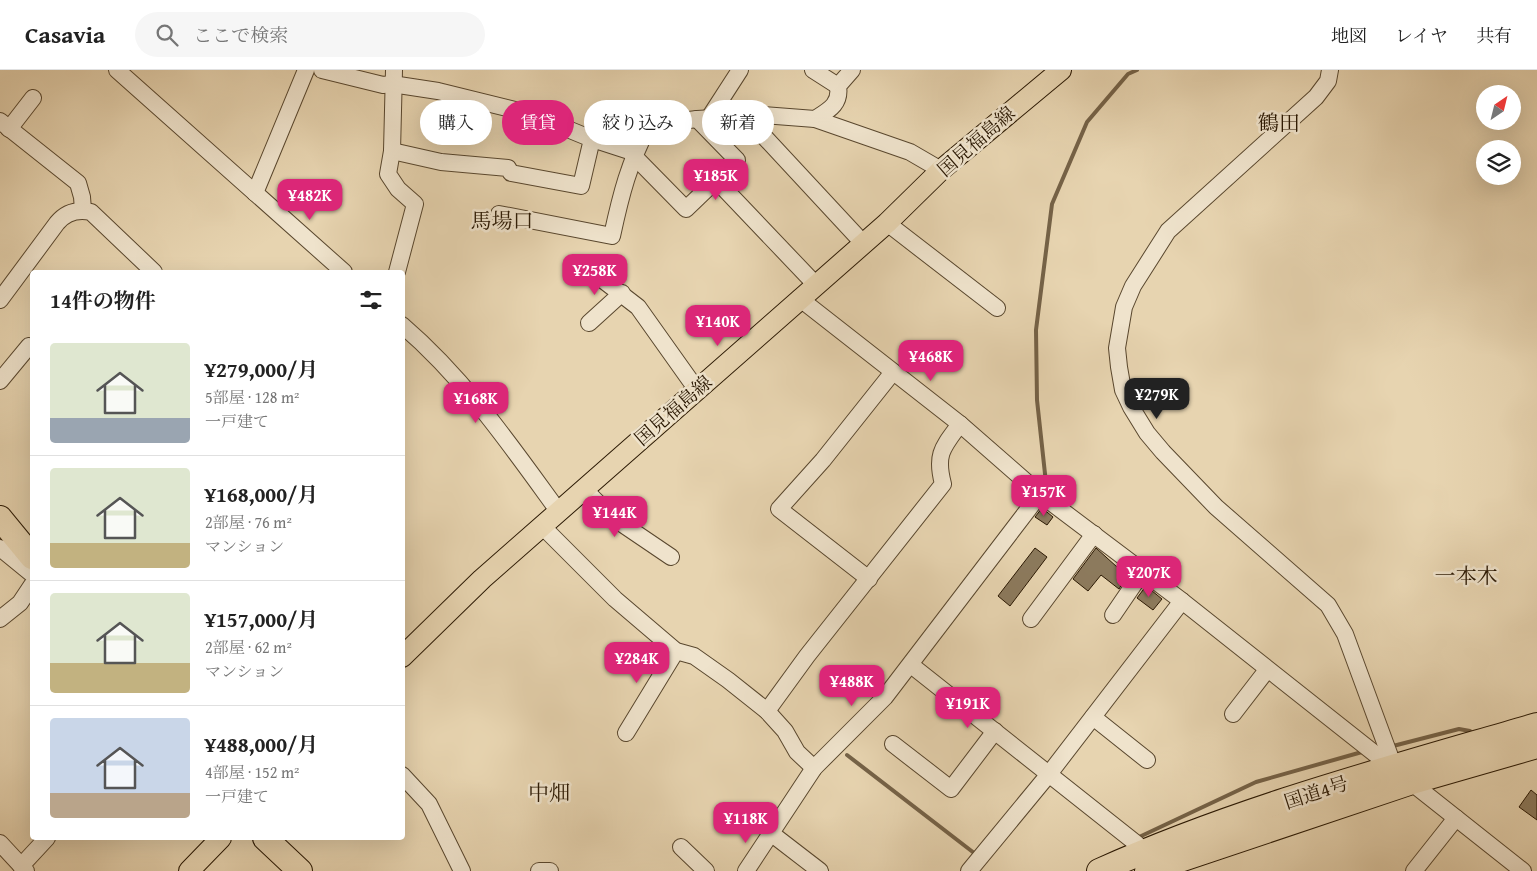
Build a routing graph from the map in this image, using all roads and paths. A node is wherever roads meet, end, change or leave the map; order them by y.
1 (118, 70) edge
2 (306, 70) edge
3 (322, 70) edge
4 (740, 70) edge
5 (813, 70) edge
6 (852, 70) edge
7 (1061, 70) edge
8 (1330, 70) edge
9 (393, 77) edge
10 (838, 86) junction
11 (33, 98) dead end
12 (717, 100) edge
13 (774, 115) edge
14 (702, 118) edge
15 (815, 119) junction
16 (4, 125) edge
17 (584, 136) edge
18 (591, 145) edge
19 (610, 145) edge
20 (725, 145) edge
21 (771, 145) edge
22 (392, 151) junction
23 (633, 156) junction
24 (940, 170) junction
25 (716, 180) junction
26 (255, 193) junction
27 (83, 210) junction
28 (499, 214) dead end
29 (887, 223) junction
30 (863, 242) junction
31 (586, 268) dead end
32 (152, 270) edge
33 (342, 270) edge
34 (398, 270) edge
35 (816, 284) junction
36 (622, 292) junction
37 (799, 298) junction
38 (0, 300) edge
39 (997, 308) dead end
40 (589, 323) dead end
41 (405, 328) edge
42 (30, 347) edge
43 (893, 372) junction
44 (0, 381) edge
45 (696, 390) junction
46 (960, 424) junction
47 (584, 489) junction
48 (1040, 494) junction
49 (559, 512) junction
50 (0, 518) edge
51 (543, 527) junction
52 (1094, 534) junction
53 (0, 548) edge
54 (30, 555) edge
55 (671, 557) dead end
56 (1143, 571) junction
57 (30, 572) edge
58 (869, 579) junction
59 (30, 587) edge
60 (1182, 601) junction
61 (1112, 615) dead end
62 (0, 618) edge
63 (1031, 619) dead end
64 (676, 652) junction
65 (405, 654) edge
66 (911, 664) junction
67 (1267, 670) junction
68 (767, 711) junction
69 (1233, 714) dead end
70 (1093, 717) junction
71 (1537, 725) edge
72 (995, 731) junction
73 (626, 734) dead end
74 (893, 744) dead end
75 (1537, 746) edge
76 (1147, 760) dead end
77 (1394, 767) junction
78 (814, 768) junction
79 (1049, 771) junction
80 (405, 778) edge
81 (1412, 782) junction
82 (1456, 818) junction
83 (772, 834) junction
84 (45, 840) edge
85 (219, 840) edge
86 (267, 840) edge
87 (0, 843) edge
88 (681, 847) dead end
89 (1156, 864) edge
90 (24, 868) edge
91 (189, 871) edge
92 (300, 871) edge
93 (462, 871) edge
94 (539, 871) edge
95 (550, 871) edge
96 (706, 871) edge
97 (746, 871) edge
98 (820, 871) edge
99 (968, 871) edge
100 (1099, 871) edge
101 (1414, 871) edge
102 (1523, 871) edge

1 - 26 street
2 - 26 street
3 - 9 street
4 - 12 street
5 - 10 street
6 - 10 street
7 - 24 main road, 国見福島線
8 - 77 street
9 - 17 street
9 - 22 street
10 - 15 street
11 - 16 street
13 - 15 street
14 - 23 street
15 - 24 street
16 - 27 street
18 - 22 street
19 - 23 street
20 - 25 street
21 - 30 street
22 - 34 street
23 - 25 street
23 - 28 street
24 - 29 main road, 国見福島線
25 - 35 street
26 - 33 street
27 - 32 street
27 - 38 street
29 - 30 main road, 国見福島線
29 - 39 street
30 - 35 main road, 国見福島線
31 - 36 street
35 - 37 main road, 国見福島線
36 - 40 street
36 - 45 street
37 - 43 street
37 - 45 main road, 国見福島線
41 - 49 street
42 - 44 street
43 - 46 street
43 - 58 street
45 - 47 main road, 国見福島線
46 - 48 street
46 - 58 street
47 - 49 main road, 国見福島線
47 - 55 street
48 - 52 street
48 - 66 street
49 - 51 main road, 国見福島線
50 - 54 highway
51 - 64 street
51 - 65 main road, 国見福島線
52 - 56 street
52 - 63 street
53 - 57 street
56 - 60 street
56 - 61 street
58 - 68 street
59 - 62 street
60 - 67 street
60 - 70 street
64 - 68 street
64 - 73 street
66 - 72 street
66 - 78 street
67 - 69 street
67 - 77 street
68 - 78 street
70 - 76 street
70 - 79 street
71 - 77 highway, 国道4号
72 - 74 street
72 - 79 street
75 - 81 highway, 国道4号
77 - 81 street
77 - 89 highway, 国道4号
78 - 83 street
79 - 89 street
79 - 99 street
80 - 93 street
81 - 82 street
81 - 89 highway, 国道4号
82 - 101 street
82 - 102 street
83 - 97 street
83 - 98 street
84 - 90 street
85 - 91 main road
86 - 92 highway
87 - 90 street
88 - 96 street
89 - 100 highway, 国道4号
94 - 95 street

